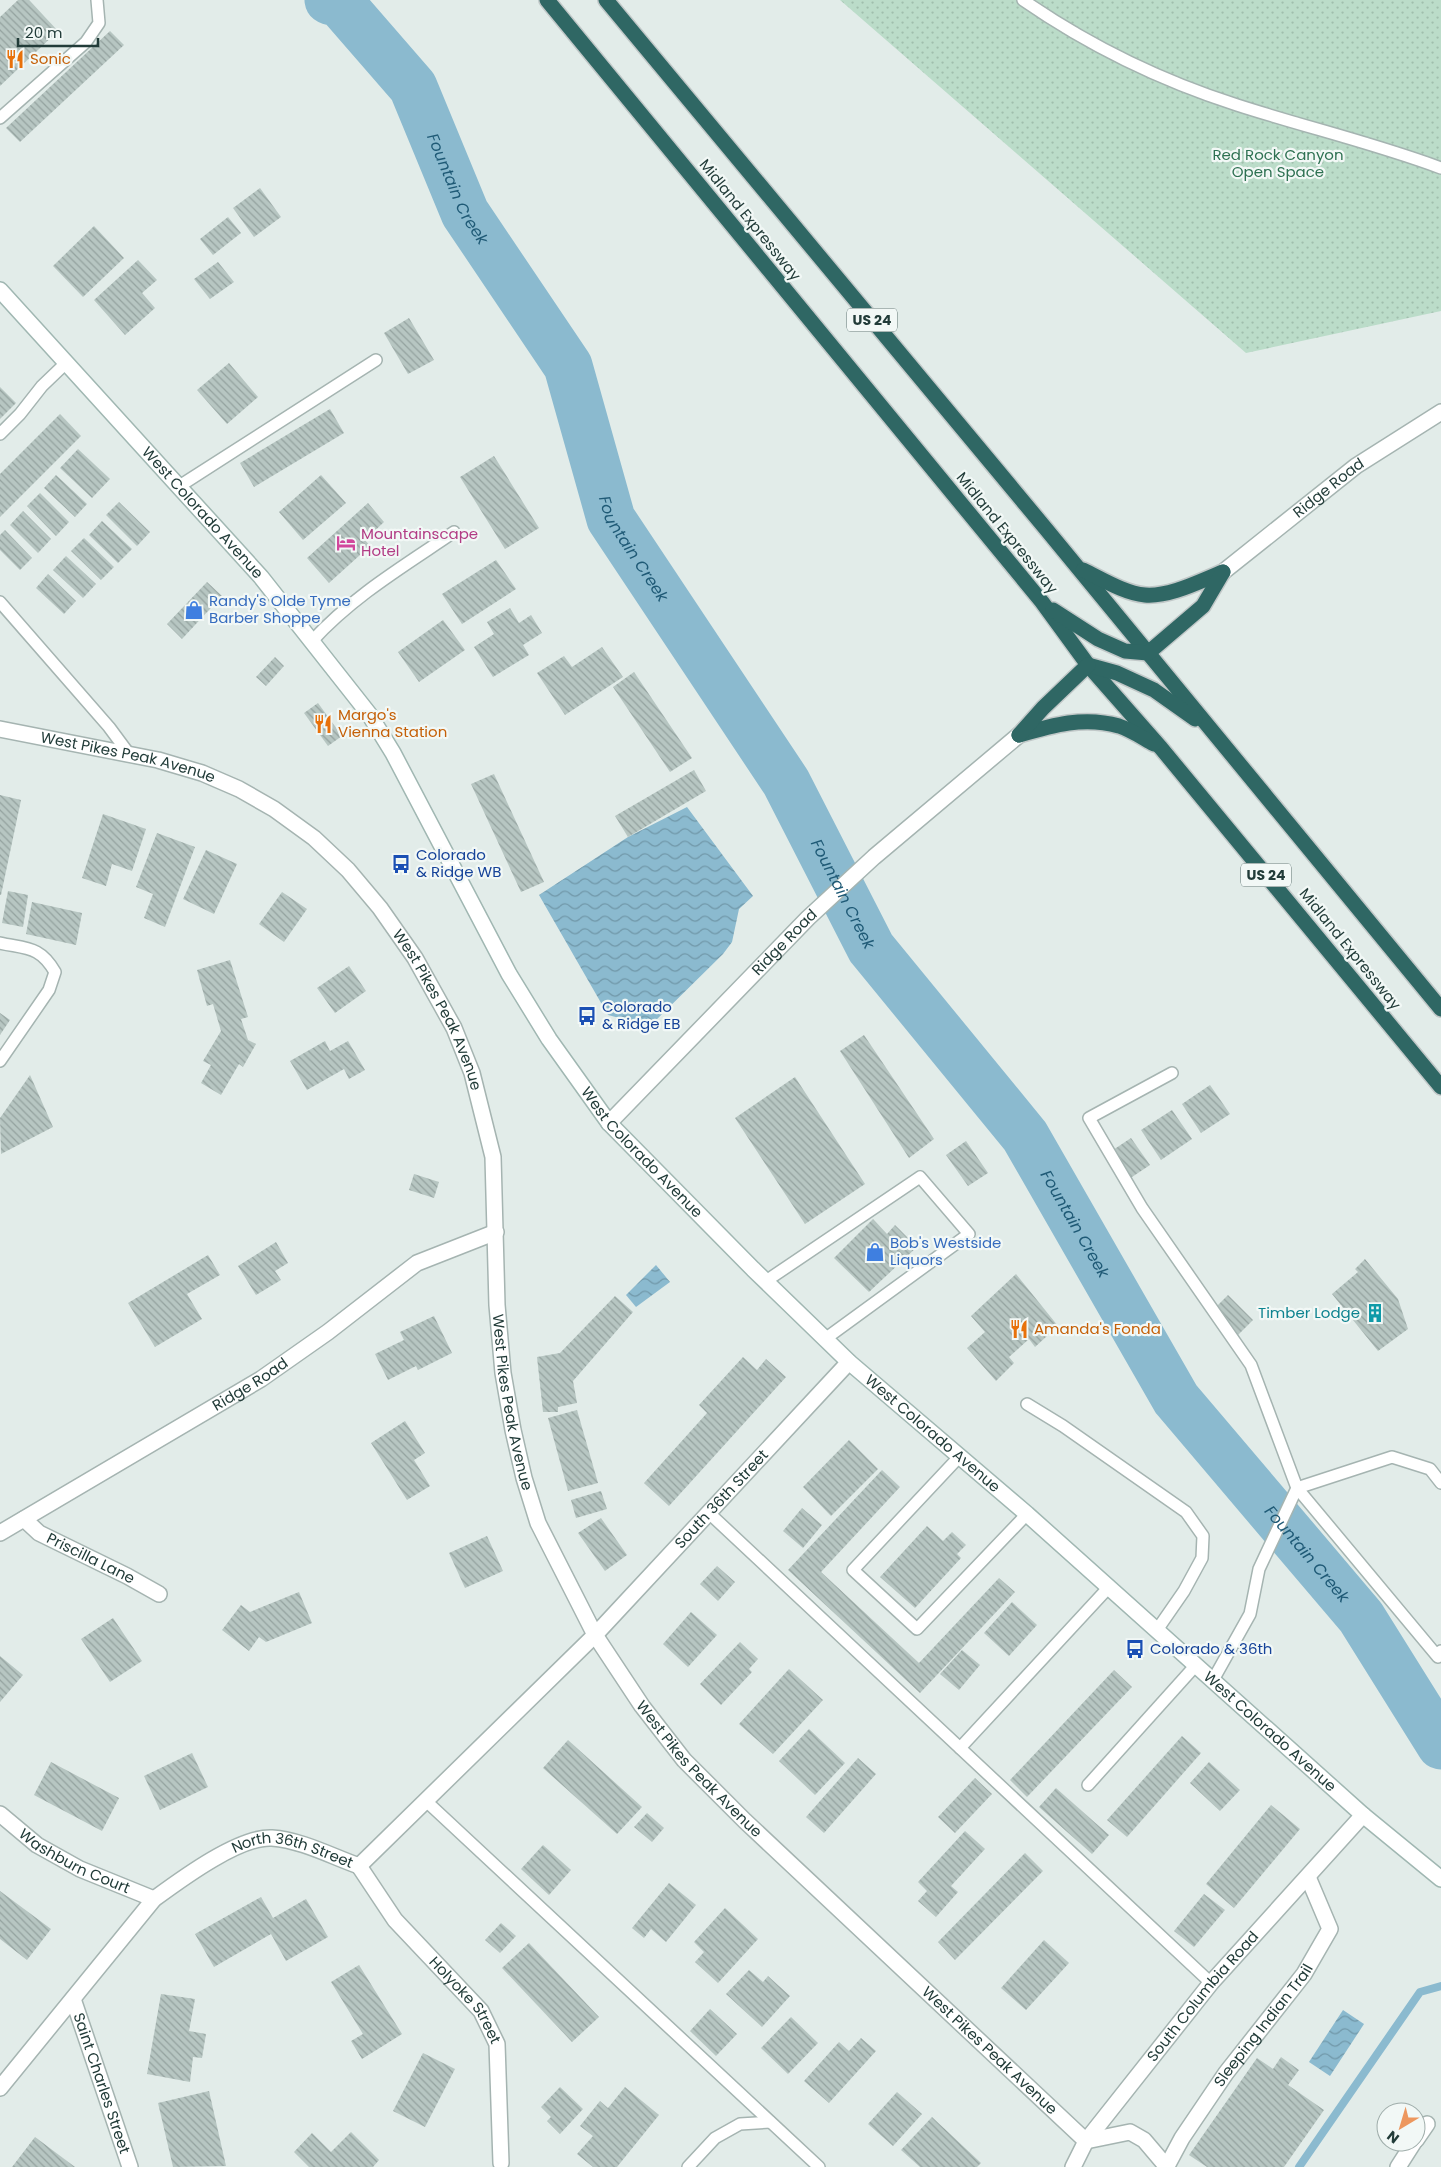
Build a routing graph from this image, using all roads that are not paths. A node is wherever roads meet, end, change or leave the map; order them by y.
1 (96, 0) edge
2 (547, 0) edge
3 (606, 0) edge
4 (1023, 0) edge
5 (0, 118) edge
6 (1441, 168) edge
7 (0, 290) edge
8 (376, 360) dead end
9 (66, 363) junction
10 (1441, 412) edge
11 (0, 434) edge
12 (178, 487) junction
13 (454, 532) dead end
14 (1077, 567) junction
15 (1223, 572) junction
16 (0, 602) edge
17 (1042, 602) junction
18 (312, 640) junction
19 (1148, 653) junction
20 (1088, 665) junction
21 (0, 728) edge
22 (1210, 730) junction
23 (1020, 735) junction
24 (1161, 748) junction
25 (129, 754) junction
26 (0, 943) edge
27 (1441, 1009) edge
28 (0, 1061) edge
29 (1172, 1073) dead end
30 (1441, 1087) edge
31 (609, 1124) junction
32 (496, 1232) junction
33 (766, 1281) junction
34 (825, 1339) junction
35 (849, 1362) junction
36 (1027, 1404) dead end
37 (959, 1457) junction
38 (1441, 1483) edge
39 (1297, 1488) junction
40 (708, 1513) junction
41 (1027, 1514) junction
42 (24, 1519) junction
43 (0, 1533) edge
44 (1109, 1587) junction
45 (159, 1594) dead end
46 (1157, 1630) junction
47 (595, 1635) junction
48 (1441, 1651) edge
49 (1196, 1665) junction
50 (1213, 1680) junction
51 (960, 1748) junction
52 (1088, 1785) dead end
53 (426, 1801) junction
54 (0, 1814) edge
55 (1363, 1815) junction
56 (359, 1866) junction
57 (1308, 1877) junction
58 (1441, 1879) edge
59 (154, 1899) junction
60 (1211, 1983) junction
61 (73, 1999) junction
62 (0, 2088) edge
63 (770, 2122) junction
64 (1086, 2141) junction
65 (1408, 2152) edge
66 (500, 2166) edge
67 (130, 2167) edge
68 (688, 2167) edge
69 (819, 2167) edge
70 (1073, 2167) edge
71 (1167, 2167) edge
72 (1398, 2167) edge

1 - 5 lane
2 - 17 highway, Midland Expressway / US 24
3 - 14 highway, Midland Expressway / US 24
4 - 6 lane
7 - 9 street, West Colorado Avenue
8 - 12 lane
9 - 11 lane
9 - 12 street, West Colorado Avenue
10 - 15 street, Ridge Road
12 - 18 street, West Colorado Avenue
13 - 18 lane
14 - 15 highway
14 - 19 highway, Midland Expressway / US 24
15 - 19 highway
16 - 25 lane
17 - 19 highway
17 - 20 highway, Midland Expressway / US 24
18 - 31 street, West Colorado Avenue
19 - 22 highway, Midland Expressway / US 24
20 - 22 highway
20 - 23 highway
20 - 24 highway, Midland Expressway / US 24
21 - 25 street, West Pikes Peak Avenue
22 - 27 highway, Midland Expressway / US 24
23 - 24 highway
23 - 31 street, Ridge Road
24 - 30 highway, Midland Expressway / US 24
25 - 32 street, West Pikes Peak Avenue
26 - 28 lane
29 - 39 lane
31 - 33 street, West Colorado Avenue
32 - 42 street, Ridge Road
32 - 47 street, West Pikes Peak Avenue
33 - 34 street, West Colorado Avenue
33 - 34 lane
34 - 35 street, West Colorado Avenue
35 - 37 street, West Colorado Avenue
35 - 40 street, South 36th Street
36 - 46 lane
37 - 41 street, West Colorado Avenue
37 - 41 lane
38 - 39 lane
39 - 48 lane
39 - 50 lane
40 - 47 street, South 36th Street
40 - 51 lane
41 - 44 street, West Colorado Avenue
42 - 43 street, Ridge Road
42 - 45 street, Priscilla Lane
44 - 46 street, West Colorado Avenue
44 - 51 lane
46 - 49 street, West Colorado Avenue
47 - 53 street, North 36th Street
47 - 64 street, West Pikes Peak Avenue
49 - 50 street, West Colorado Avenue
49 - 52 lane
50 - 55 street, West Colorado Avenue
51 - 60 lane
53 - 56 street, North 36th Street
53 - 63 lane
54 - 59 street, Washburn Court
55 - 57 street, South Columbia Road
55 - 58 street, West Colorado Avenue
56 - 59 street, North 36th Street
56 - 66 street, Holyoke Street
57 - 60 street, South Columbia Road
57 - 71 street, Sleeping Indian Trail
59 - 61 street, North 36th Street
60 - 64 street, South Columbia Road
61 - 62 street, North 36th Street
61 - 67 street, Saint Charles Street
63 - 68 lane
63 - 69 lane
64 - 70 street, South Columbia Road
64 - 71 street
65 - 72 street

